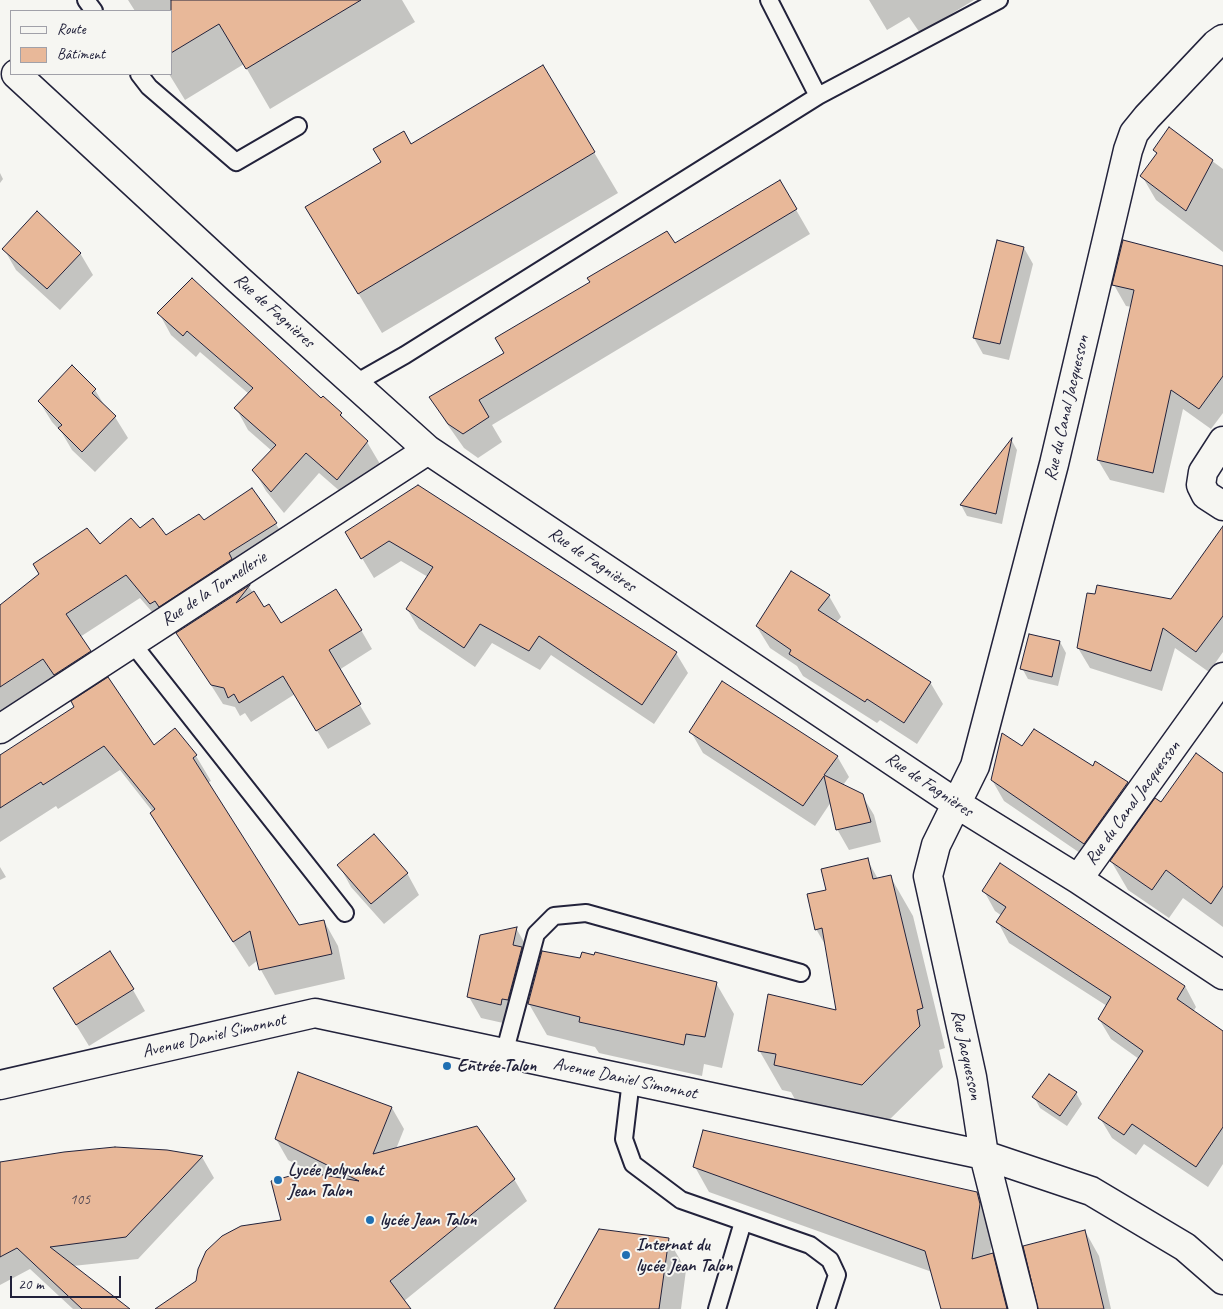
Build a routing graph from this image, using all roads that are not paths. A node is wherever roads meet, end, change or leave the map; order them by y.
1 (769, 0) edge
2 (998, 0) edge
3 (1223, 39) edge
4 (0, 59) edge
5 (10, 68) edge
6 (17, 75) edge
7 (140, 75) edge
8 (818, 96) junction
9 (298, 126) dead end
10 (354, 384) junction
11 (1223, 441) edge
12 (428, 450) junction
13 (1223, 506) edge
14 (132, 643) junction
15 (1223, 677) edge
16 (0, 729) edge
17 (957, 804) junction
18 (1078, 879) junction
19 (346, 913) dead end
20 (801, 973) dead end
21 (1223, 975) edge
22 (504, 1054) junction
23 (630, 1080) junction
24 (0, 1086) edge
25 (984, 1155) junction
26 (743, 1222) junction
27 (1223, 1280) edge
28 (717, 1309) edge
29 (826, 1309) edge
30 (1023, 1309) edge

1 - 8 lane
2 - 8 lane
3 - 17 street, Rue du Canal Jacquesson
4 - 5 street
6 - 10 street, Rue de Fagnières
7 - 9 lane
8 - 10 lane
10 - 12 street, Rue de Fagnières
11 - 13 street
12 - 14 street, Rue de la Tonnellerie
12 - 17 street, Rue de Fagnières
14 - 16 street, Rue de la Tonnellerie
14 - 19 lane
15 - 18 street, Rue du Canal Jacquesson
17 - 18 street, Rue de Fagnières
17 - 25 street, Rue Jacquesson
18 - 21 street, Rue de Fagnières
20 - 22 lane
22 - 23 street, Avenue Daniel Simonnot
22 - 24 street, Avenue Daniel Simonnot
23 - 25 street, Avenue Daniel Simonnot
23 - 26 lane
25 - 27 street, Avenue Daniel Simonnot
25 - 30 street, Rue Jacquesson
26 - 28 lane
26 - 29 lane

